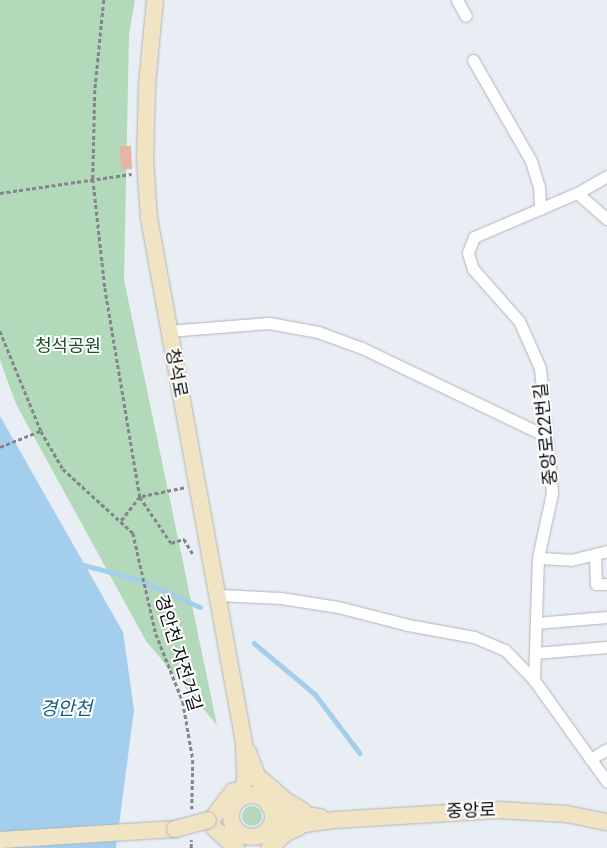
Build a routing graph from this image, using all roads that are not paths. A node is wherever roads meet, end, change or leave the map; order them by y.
1 (155, 0) edge
2 (457, 0) edge
3 (466, 16) dead end
4 (472, 60) dead end
5 (607, 176) edge
6 (577, 194) junction
7 (540, 209) junction
8 (607, 219) edge
9 (168, 331) junction
10 (546, 436) junction
11 (607, 551) edge
12 (595, 555) junction
13 (538, 558) junction
14 (607, 584) edge
15 (219, 595) junction
16 (607, 617) edge
17 (536, 623) junction
18 (607, 647) edge
19 (535, 653) junction
20 (534, 680) junction
21 (244, 743) junction
22 (607, 749) edge
23 (590, 758) junction
24 (245, 761) junction
25 (261, 779) junction
26 (607, 782) edge
27 (235, 804) junction
28 (270, 807) junction
29 (309, 820) junction
30 (607, 822) edge
31 (206, 823) junction
32 (236, 837) edge
33 (0, 840) edge
34 (265, 840) edge
35 (246, 848) edge

1 - 9 street, 청석로
2 - 3 street
4 - 7 street
5 - 6 street, 중앙로22번길
6 - 7 street, 중앙로22번길
6 - 8 street
7 - 10 street, 중앙로22번길
9 - 10 street
9 - 15 street, 청석로
10 - 13 street, 중앙로22번길
11 - 12 street
12 - 13 street
12 - 14 street
13 - 17 street, 중앙로22번길
15 - 20 street
15 - 21 street, 청석로
16 - 17 street
17 - 19 street, 중앙로22번길
18 - 19 street
19 - 20 street, 중앙로22번길
20 - 23 street
21 - 24 street
21 - 25 street
22 - 23 street
23 - 26 street
24 - 27 street
24 - 31 street
25 - 28 street
25 - 29 street
27 - 28 street
27 - 31 street
27 - 32 street
28 - 29 street
28 - 34 street
29 - 30 street, 중앙로
29 - 34 street
31 - 32 street
31 - 33 street, bridge
32 - 34 street
32 - 35 street

